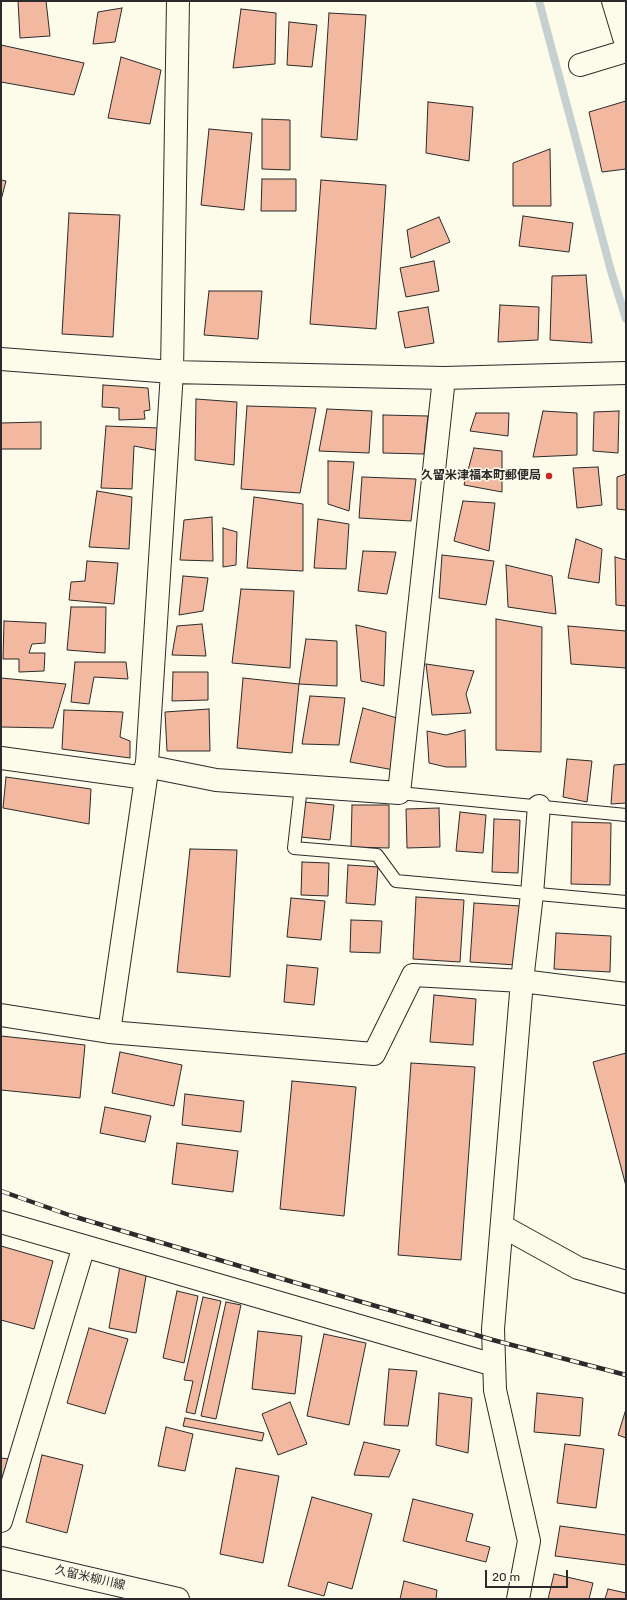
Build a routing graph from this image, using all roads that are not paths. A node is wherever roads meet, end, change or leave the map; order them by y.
1 (178, 1) edge
2 (613, 1) edge
3 (626, 44) edge
4 (626, 51) edge
5 (580, 65) dead end
6 (1, 359) edge
7 (172, 372) junction
8 (626, 373) edge
9 (444, 378) junction
10 (1, 758) edge
11 (146, 772) junction
12 (301, 786) junction
13 (399, 793) junction
14 (539, 806) junction
15 (626, 815) edge
16 (532, 894) junction
17 (626, 902) edge
18 (522, 981) junction
19 (626, 994) edge
20 (1, 1015) edge
21 (109, 1032) junction
22 (1, 1222) edge
23 (502, 1226) junction
24 (84, 1246) junction
25 (626, 1282) edge
26 (494, 1365) junction
27 (1, 1522) edge
28 (1, 1558) edge
29 (178, 1599) edge
30 (518, 1599) edge

1 - 7 street
2 - 3 street
4 - 5 street
6 - 7 street
7 - 9 street
7 - 11 street
8 - 9 street
9 - 13 street
10 - 11 street
11 - 12 street
11 - 21 street
12 - 13 street
12 - 16 lane
13 - 14 lane
14 - 15 lane
14 - 16 street
16 - 17 lane
16 - 18 street
18 - 19 street
18 - 21 street
18 - 23 street
20 - 21 street
22 - 24 street
23 - 25 street
23 - 26 street
24 - 26 street
24 - 27 street
26 - 30 street
28 - 29 street, 久留米柳川線

